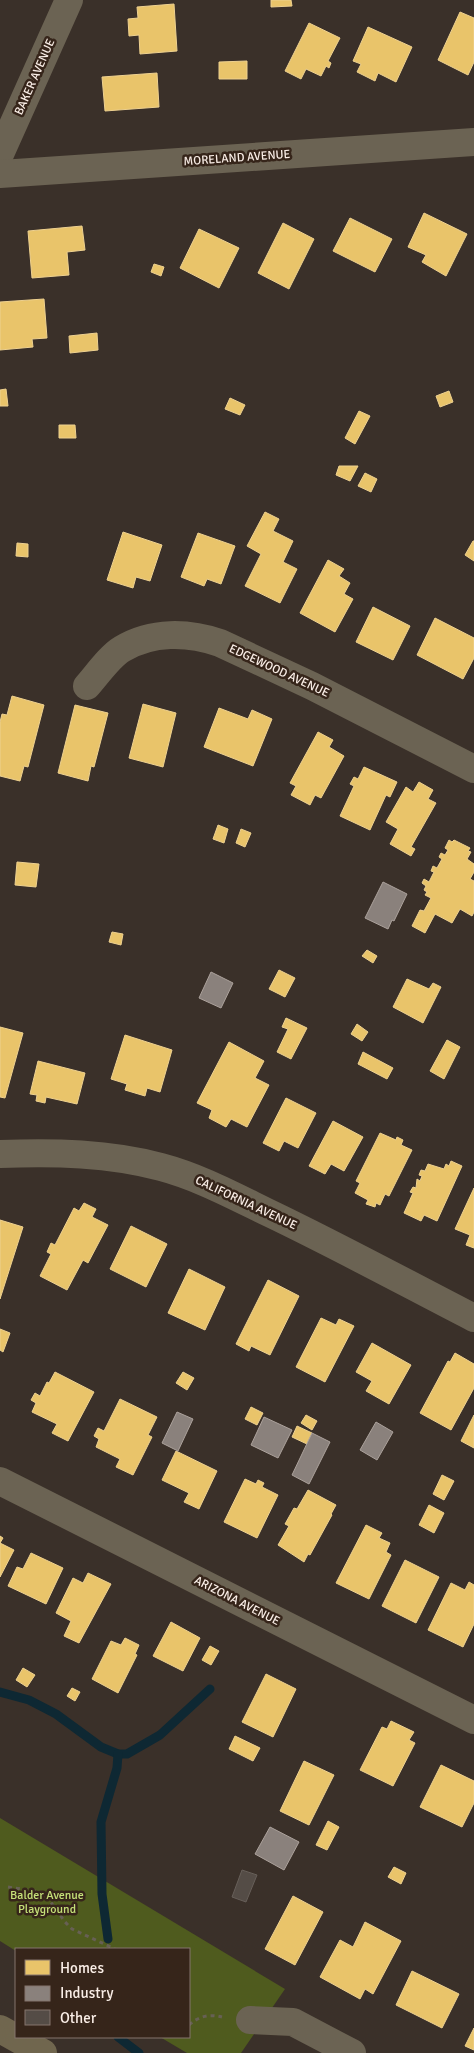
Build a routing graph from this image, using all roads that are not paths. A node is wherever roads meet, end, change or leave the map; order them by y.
1 (69, 0) edge
2 (474, 142) edge
3 (0, 154) edge
4 (0, 174) edge
5 (87, 686) dead end
6 (474, 769) edge
7 (0, 1154) edge
8 (474, 1318) edge
9 (0, 1481) edge
10 (474, 1720) edge
11 (250, 2020) road end
12 (0, 2029) edge
13 (15, 2037) edge
14 (16, 2038) edge
15 (43, 2053) edge
16 (352, 2053) edge

1 - 3 street, BAKER AVENUE
2 - 4 street, MORELAND AVENUE
5 - 6 street, EDGEWOOD AVENUE
7 - 8 street, CALIFORNIA AVENUE
9 - 10 street, ARIZONA AVENUE
11 - 16 street
12 - 13 highway
14 - 15 highway

